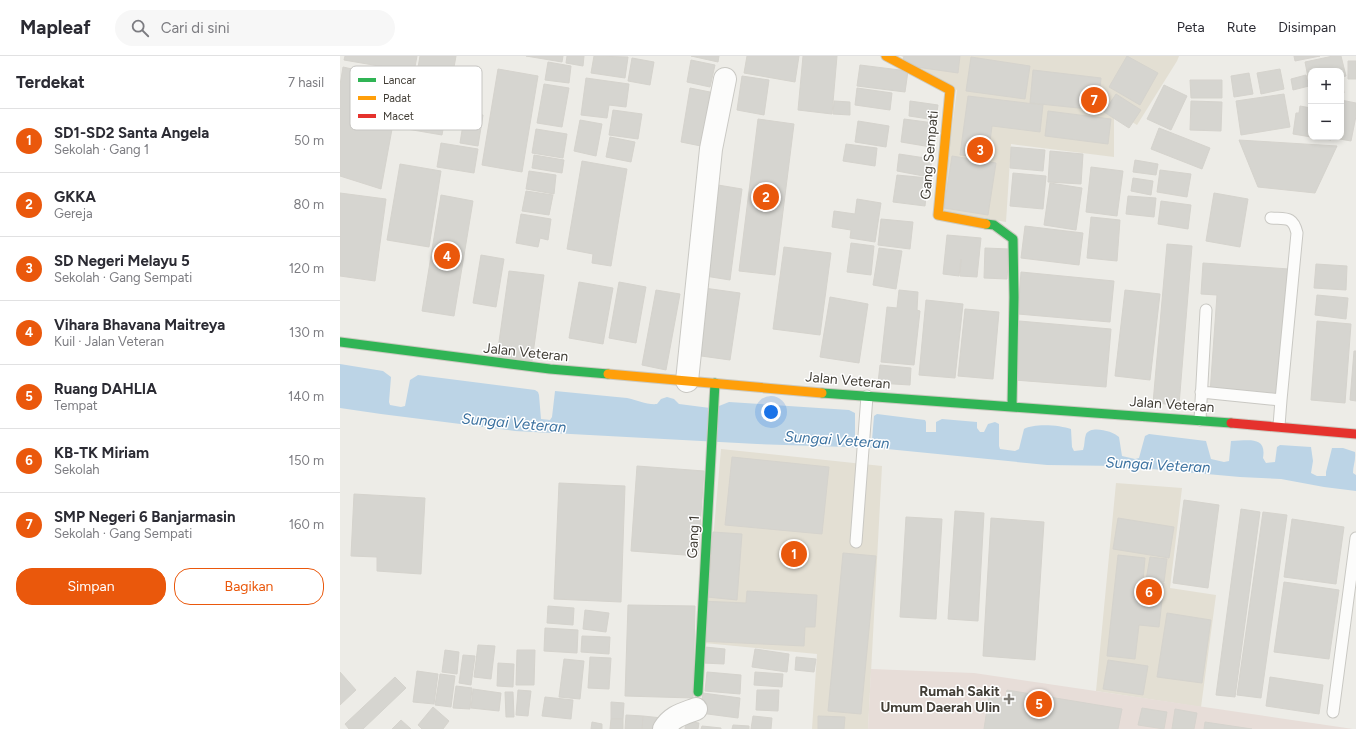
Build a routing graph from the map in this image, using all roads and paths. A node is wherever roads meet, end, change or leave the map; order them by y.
1 (886, 56) edge
2 (726, 79) dead end
3 (1271, 218) dead end
4 (1206, 310) dead end
5 (340, 342) edge
6 (687, 381) junction
7 (715, 383) junction
8 (1201, 392) junction
9 (867, 396) junction
10 (1281, 400) junction
11 (1012, 406) junction
12 (1200, 420) junction
13 (1279, 426) junction
14 (1356, 434) edge
15 (1356, 538) edge
16 (856, 542) dead end
17 (697, 700) joint
18 (1333, 712) dead end
19 (664, 729) edge

1 - 11 main road, Gang Sempati
2 - 6 street
3 - 10 lane
4 - 8 lane
5 - 6 main road, Jalan Veteran
6 - 7 main road, Jalan Veteran
7 - 9 main road, Jalan Veteran
7 - 17 main road, Gang 1
8 - 10 lane
8 - 12 lane
9 - 11 main road, Jalan Veteran
9 - 16 lane
10 - 13 lane
11 - 12 main road, Jalan Veteran
12 - 13 main road, Jalan Veteran
13 - 14 main road, Jalan Veteran
15 - 18 lane
17 - 19 street

